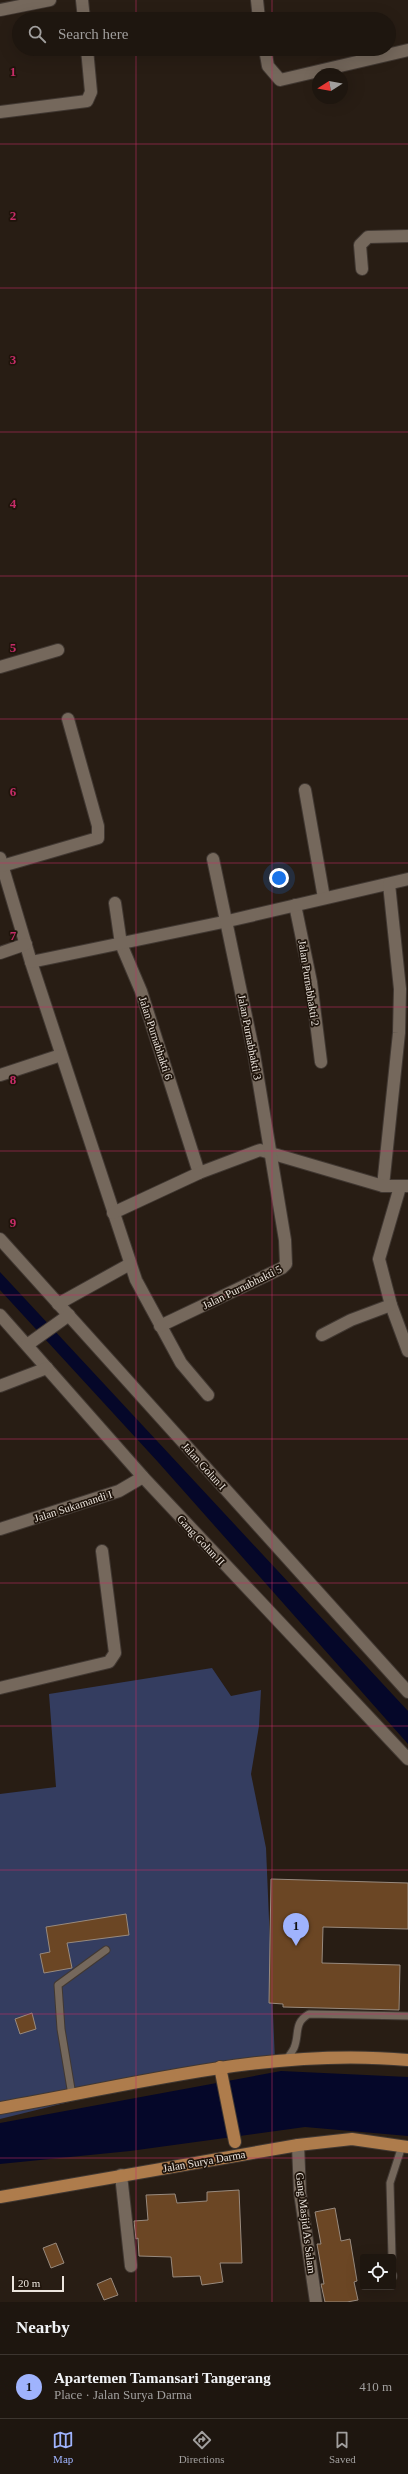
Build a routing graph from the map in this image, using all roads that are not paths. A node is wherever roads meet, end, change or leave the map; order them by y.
1 (50, 0) edge
2 (82, 0) edge
3 (257, 0) edge
4 (0, 10) edge
5 (83, 12) edge
6 (259, 12) edge
7 (408, 50) edge
8 (396, 53) edge
9 (88, 56) edge
10 (266, 56) edge
11 (382, 56) edge
12 (0, 112) edge
13 (408, 236) edge
14 (362, 269) dead end
15 (58, 650) dead end
16 (0, 667) edge
17 (68, 719) dead end
18 (305, 790) dead end
19 (213, 859) dead end
20 (1, 862) edge
21 (408, 879) edge
22 (389, 884) junction
23 (4, 885) edge
24 (324, 898) junction
25 (115, 903) dead end
26 (295, 905) junction
27 (228, 921) junction
28 (26, 944) junction
29 (121, 944) junction
30 (0, 953) edge
31 (31, 962) junction
32 (61, 1055) junction
33 (321, 1062) dead end
34 (0, 1075) edge
35 (270, 1152) junction
36 (199, 1173) junction
37 (383, 1186) junction
38 (404, 1187) edge
39 (113, 1213) junction
40 (0, 1239) edge
41 (130, 1264) junction
42 (58, 1304) junction
43 (391, 1305) junction
44 (0, 1316) edge
45 (69, 1316) junction
46 (160, 1326) junction
47 (322, 1335) dead end
48 (30, 1343) junction
49 (408, 1351) edge
50 (47, 1368) junction
51 (0, 1386) edge
52 (208, 1395) dead end
53 (143, 1477) junction
54 (0, 1529) edge
55 (102, 1551) dead end
56 (0, 1688) edge
57 (408, 1692) edge
58 (408, 1759) edge
59 (106, 1950) dead end
60 (408, 2016) edge
61 (286, 2060) junction
62 (408, 2060) edge
63 (222, 2072) junction
64 (72, 2095) junction
65 (0, 2108) edge
66 (235, 2140) junction
67 (298, 2145) junction
68 (405, 2147) edge
69 (273, 2149) junction
70 (196, 2163) junction
71 (120, 2175) junction
72 (0, 2197) edge
73 (392, 2254) edge
74 (131, 2266) dead end
75 (316, 2302) edge

1 - 4 street
2 - 5 street
3 - 6 street
7 - 8 street
9 - 12 street
10 - 11 street
13 - 14 street
15 - 16 street
17 - 20 street
18 - 24 street
19 - 27 street, Jalan Purnabhakti 3
20 - 23 street
21 - 22 street
22 - 24 street
22 - 37 street
23 - 28 street
24 - 26 street
25 - 29 street, Jalan Purnabhakti 6
26 - 27 street
26 - 33 street, Jalan Purnabhakti 2
27 - 29 street
27 - 35 street, Jalan Purnabhakti 3
28 - 30 street
28 - 31 street
29 - 31 street
29 - 36 street, Jalan Purnabhakti 6
31 - 32 street
32 - 34 street
32 - 39 street
35 - 36 street
35 - 37 street
35 - 46 street, Jalan Purnabhakti 5
36 - 39 street
37 - 38 street
38 - 43 street
39 - 41 street
40 - 42 street, Jalan Golun I
41 - 42 street
41 - 46 street
42 - 45 street, Jalan Golun I
43 - 47 street
43 - 49 street
44 - 48 street, Gang Golun II
45 - 48 street
45 - 57 street, Jalan Golun I
46 - 52 street
48 - 50 street, Gang Golun II
50 - 51 street
50 - 53 street, Gang Golun II
53 - 54 street, Jalan Sukamandi I
53 - 58 street, Gang Golun II
55 - 56 street
59 - 64 lane
60 - 61 lane
61 - 62 main road
61 - 63 main road
63 - 64 main road
63 - 66 main road
64 - 65 main road
66 - 69 main road
66 - 70 main road
67 - 68 main road, Jalan Surya Darma
67 - 69 main road, Jalan Surya Darma
67 - 75 street, Gang Masjid As Salam
68 - 73 lane
69 - 70 main road, Jalan Surya Darma
70 - 71 main road, Jalan Surya Darma
71 - 72 main road, Jalan Surya Darma
71 - 74 street

